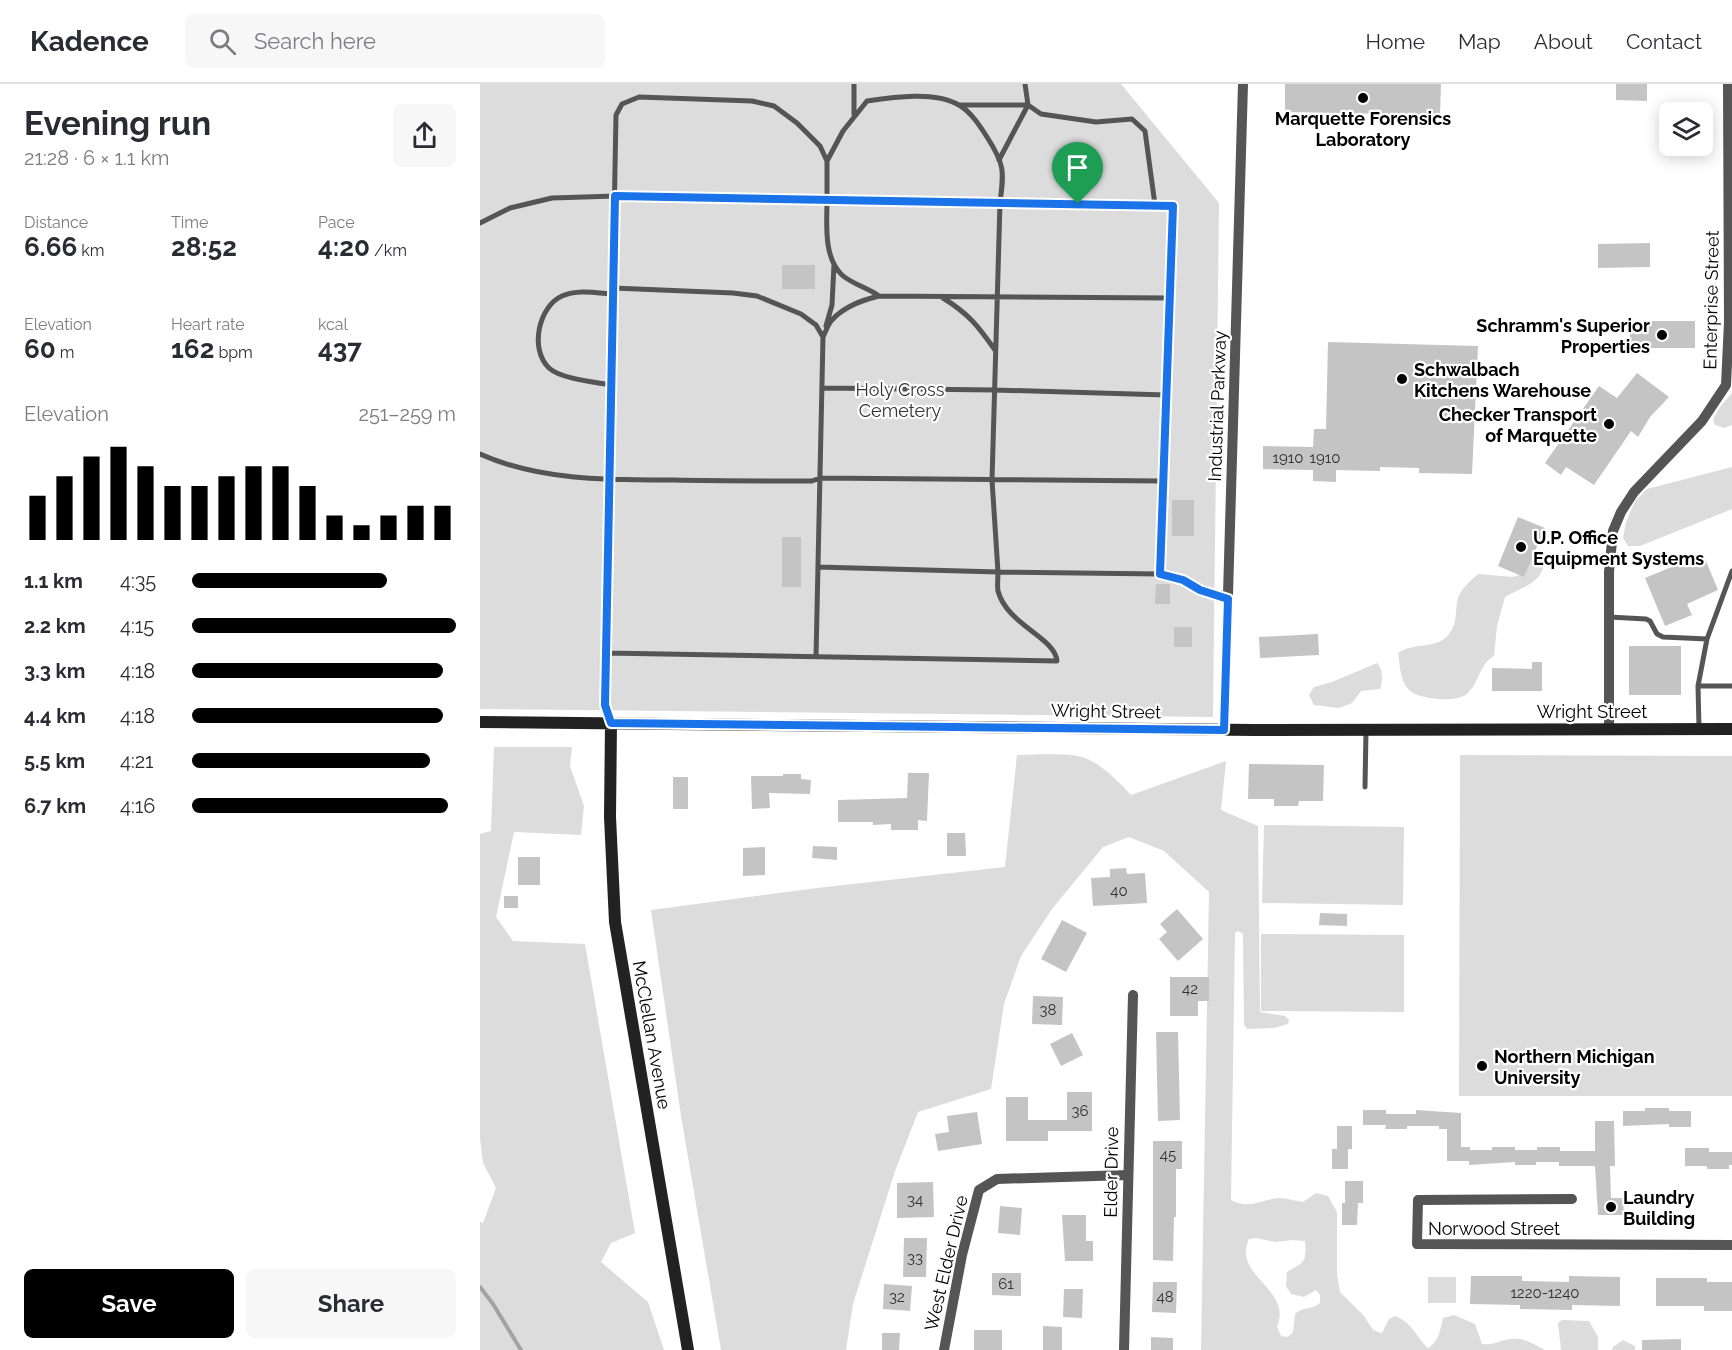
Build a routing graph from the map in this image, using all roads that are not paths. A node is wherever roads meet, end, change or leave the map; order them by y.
1 (854, 84) edge
2 (1025, 84) edge
3 (1243, 84) edge
4 (1728, 84) edge
5 (959, 105) junction
6 (1028, 105) junction
7 (854, 114) junction
8 (999, 160) junction
9 (827, 161) junction
10 (615, 196) junction
11 (827, 200) junction
12 (1000, 203) junction
13 (1155, 206) junction
14 (480, 223) edge
15 (834, 263) junction
16 (613, 291) junction
17 (879, 296) junction
18 (941, 297) junction
19 (998, 297) junction
20 (1169, 298) junction
21 (823, 337) junction
22 (996, 352) junction
23 (611, 385) junction
24 (822, 388) junction
25 (995, 390) junction
26 (1166, 395) junction
27 (480, 454) edge
28 (820, 478) junction
29 (610, 480) junction
30 (992, 480) junction
31 (1163, 481) junction
32 (818, 567) junction
33 (1732, 571) edge
34 (998, 572) junction
35 (1160, 574) junction
36 (1228, 599) junction
37 (1609, 617) junction
38 (1707, 639) junction
39 (606, 653) junction
40 (816, 657) junction
41 (1698, 686) junction
42 (1732, 686) edge
43 (480, 722) edge
44 (611, 723) junction
45 (1609, 729) junction
46 (1699, 729) junction
47 (1732, 729) edge
48 (1224, 730) junction
49 (1366, 730) junction
50 (1365, 787) dead end
51 (1133, 995) dead end
52 (1127, 1175) junction
53 (1572, 1199) dead end
54 (1732, 1245) edge
55 (688, 1350) edge
56 (944, 1350) edge
57 (1124, 1350) edge

1 - 7 lane
2 - 6 lane
3 - 36 street, Industrial Parkway
4 - 37 street, Enterprise Street
5 - 6 lane
5 - 7 lane
5 - 8 lane
6 - 8 lane
6 - 13 lane
7 - 9 lane
8 - 12 lane
9 - 10 lane
9 - 11 lane
10 - 11 lane
10 - 14 lane
10 - 16 lane
11 - 12 lane
11 - 15 lane
12 - 13 lane
12 - 19 lane
13 - 20 lane
15 - 17 lane
15 - 21 lane
16 - 21 lane
16 - 23 lane
16 - 23 lane
17 - 18 lane
17 - 21 lane
18 - 19 lane
18 - 22 lane
19 - 20 lane
19 - 22 lane
20 - 26 lane
21 - 24 lane
22 - 25 lane
23 - 29 lane
24 - 25 lane
24 - 28 lane
25 - 26 lane
25 - 30 lane
26 - 31 lane
27 - 29 lane
28 - 29 lane
28 - 30 lane
28 - 32 lane
29 - 39 lane
30 - 31 lane
30 - 34 lane
31 - 35 lane
32 - 34 lane
32 - 40 lane
33 - 38 lane
34 - 35 lane
34 - 40 lane
35 - 36 lane
36 - 48 street, Industrial Parkway
37 - 38 lane
37 - 45 street, Enterprise Street
38 - 41 lane
39 - 40 lane
39 - 44 lane
41 - 42 lane
41 - 46 lane
43 - 44 main road, Wright Street
44 - 48 main road, Wright Street
44 - 55 main road, McClellan Avenue
45 - 46 main road, Wright Street
45 - 49 main road, Wright Street
46 - 47 main road, Wright Street
48 - 49 main road, Wright Street
49 - 50 lane
51 - 52 street, Elder Drive
52 - 56 street, West Elder Drive
52 - 57 street, Elder Drive
53 - 54 street, Norwood Street

